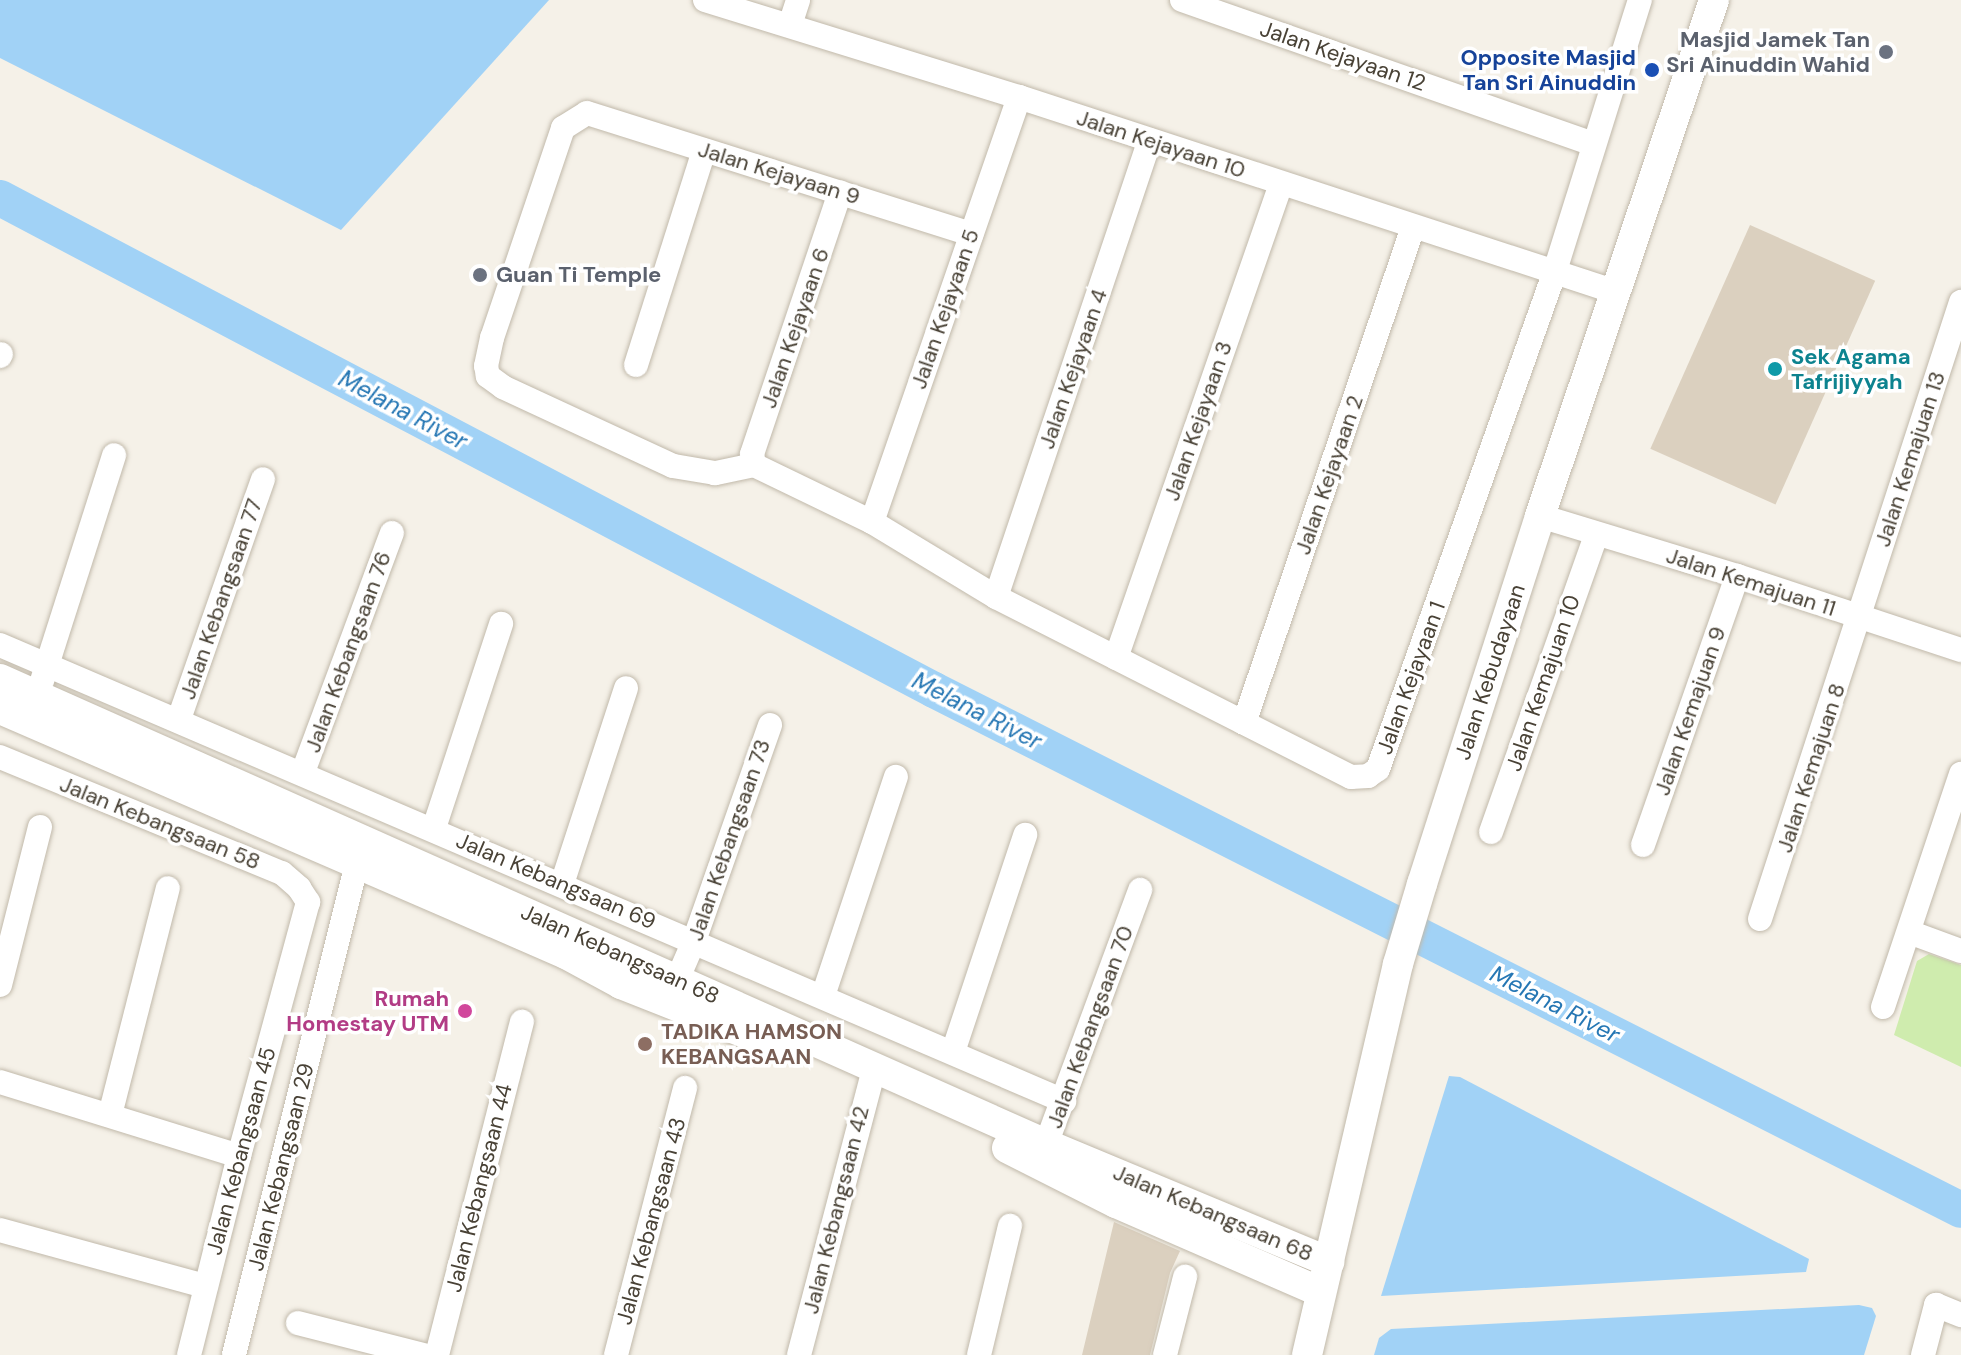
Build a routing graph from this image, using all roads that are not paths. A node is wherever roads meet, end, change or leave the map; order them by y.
1 (705, 0) edge
2 (798, 0) edge
3 (1182, 0) edge
4 (1714, 0) edge
5 (1631, 2) edge
6 (790, 25) junction
7 (1019, 97) junction
8 (1150, 140) junction
9 (1594, 144) junction
10 (704, 150) junction
11 (1281, 184) junction
12 (840, 192) junction
13 (1413, 227) junction
14 (971, 234) junction
15 (1554, 274) junction
16 (1616, 292) junction
17 (1961, 302) edge
18 (636, 365) dead end
19 (114, 455) dead end
20 (754, 465) junction
21 (263, 479) dead end
22 (1540, 516) junction
23 (872, 522) junction
24 (392, 533) dead end
25 (1596, 535) junction
26 (1737, 576) junction
27 (996, 597) junction
28 (1861, 618) junction
29 (501, 624) dead end
30 (0, 645) edge
31 (1961, 650) edge
32 (1116, 658) junction
33 (47, 666) junction
34 (0, 679) edge
35 (626, 688) dead end
36 (37, 696) junction
37 (0, 709) edge
38 (179, 719) junction
39 (1244, 723) junction
40 (770, 725) dead end
41 (0, 757) edge
42 (303, 772) junction
43 (1961, 774) edge
44 (896, 777) dead end
45 (1956, 807) edge
46 (40, 827) dead end
47 (434, 828) junction
48 (1491, 832) dead end
49 (1025, 835) dead end
50 (1643, 845) dead end
51 (360, 853) junction
52 (562, 884) junction
53 (168, 888) dead end
54 (1140, 890) dead end
55 (308, 902) joint
56 (1760, 919) dead end
57 (1909, 932) junction
58 (694, 941) junction
59 (1961, 951) edge
60 (0, 985) edge
61 (673, 990) junction
62 (823, 996) junction
63 (1883, 1007) dead end
64 (522, 1022) dead end
65 (953, 1052) junction
66 (871, 1075) junction
67 (0, 1082) edge
68 (685, 1088) dead end
69 (1064, 1101) junction
70 (110, 1115) junction
71 (1043, 1154) junction
72 (239, 1156) junction
73 (1010, 1226) dead end
74 (0, 1230) edge
75 (1329, 1262) junction
76 (1185, 1277) dead end
77 (205, 1286) junction
78 (1321, 1292) junction
79 (1961, 1315) edge
80 (298, 1323) dead end
81 (189, 1355) edge
82 (234, 1355) edge
83 (424, 1355) edge
84 (437, 1355) edge
85 (616, 1355) edge
86 (799, 1355) edge
87 (979, 1355) edge
88 (1165, 1355) edge
89 (1307, 1355) edge
90 (1923, 1355) edge

1 - 6 street, Jalan Kejayaan 10
2 - 6 street
3 - 9 street, Jalan Kejayaan 12
4 - 16 street, Jalan Kebudayaan
5 - 9 street
6 - 7 street, Jalan Kejayaan 10
7 - 8 street, Jalan Kejayaan 10
7 - 14 street, Jalan Kejayaan 5
8 - 11 street, Jalan Kejayaan 10
8 - 27 street, Jalan Kejayaan 4
9 - 15 street
10 - 12 street, Jalan Kejayaan 9
10 - 18 street
10 - 20 street, Jalan Kejayaan 9
11 - 13 street, Jalan Kejayaan 10
11 - 32 street, Jalan Kejayaan 3
12 - 14 street, Jalan Kejayaan 9
12 - 20 street, Jalan Kejayaan 6
13 - 15 street, Jalan Kejayaan 10
13 - 39 street, Jalan Kejayaan 2
14 - 23 street, Jalan Kejayaan 5
15 - 16 street, Jalan Kejayaan 10
15 - 39 street, Jalan Kejayaan 1
16 - 22 street, Jalan Kebudayaan
17 - 28 street, Jalan Kemajuan 13
19 - 33 street
20 - 23 street
21 - 38 street, Jalan Kebangsaan 77
22 - 25 street, Jalan Kemajuan 11
22 - 75 street, Jalan Kebudayaan
23 - 27 street, Jalan Kejayaan 1
24 - 42 street, Jalan Kebangsaan 76
25 - 26 street, Jalan Kemajuan 11
25 - 48 street, Jalan Kemajuan 10
26 - 28 street, Jalan Kemajuan 11
26 - 50 street, Jalan Kemajuan 9
27 - 32 street, Jalan Kejayaan 1
28 - 31 street, Jalan Kemajuan 11
28 - 56 street, Jalan Kemajuan 8
29 - 47 street
30 - 33 street, Jalan Kebangsaan 69
32 - 39 street, Jalan Kejayaan 1
33 - 36 street
33 - 38 street, Jalan Kebangsaan 69
34 - 36 street, Jalan Kebangsaan 68
35 - 52 street
36 - 51 street, Jalan Kebangsaan 68
37 - 51 street, Jalan Kebangsaan 68
38 - 42 street, Jalan Kebangsaan 69
40 - 58 street, Jalan Kebangsaan 73
41 - 55 street, Jalan Kebangsaan 58
42 - 47 street, Jalan Kebangsaan 69
43 - 45 street
44 - 62 street
45 - 57 street
46 - 60 street
47 - 52 street, Jalan Kebangsaan 69
49 - 65 street
51 - 61 street, Jalan Kebangsaan 68
51 - 82 street, Jalan Kebangsaan 29
52 - 58 street, Jalan Kebangsaan 69
53 - 70 street
54 - 69 street, Jalan Kebangsaan 70
55 - 72 street, Jalan Kebangsaan 45
57 - 59 street
57 - 63 street
58 - 61 street, Jalan Kebangsaan 73
58 - 62 street, Jalan Kebangsaan 69
61 - 66 street, Jalan Kebangsaan 68
62 - 65 street, Jalan Kebangsaan 69
64 - 84 street, Jalan Kebangsaan 44
65 - 69 street, Jalan Kebangsaan 69
66 - 71 street, Jalan Kebangsaan 68
66 - 86 street, Jalan Kebangsaan 42
67 - 70 street
68 - 85 street, Jalan Kebangsaan 43
69 - 71 street, Jalan Kebangsaan 70
70 - 72 street
71 - 75 street, Jalan Kebangsaan 68
71 - 78 street, Jalan Kebangsaan 68
72 - 77 street, Jalan Kebangsaan 45
73 - 87 street
74 - 77 street
75 - 78 street, Jalan Kebudayaan
76 - 88 street
77 - 81 street, Jalan Kebangsaan 45
78 - 89 street, Jalan Kebudayaan
79 - 90 street
80 - 83 street

